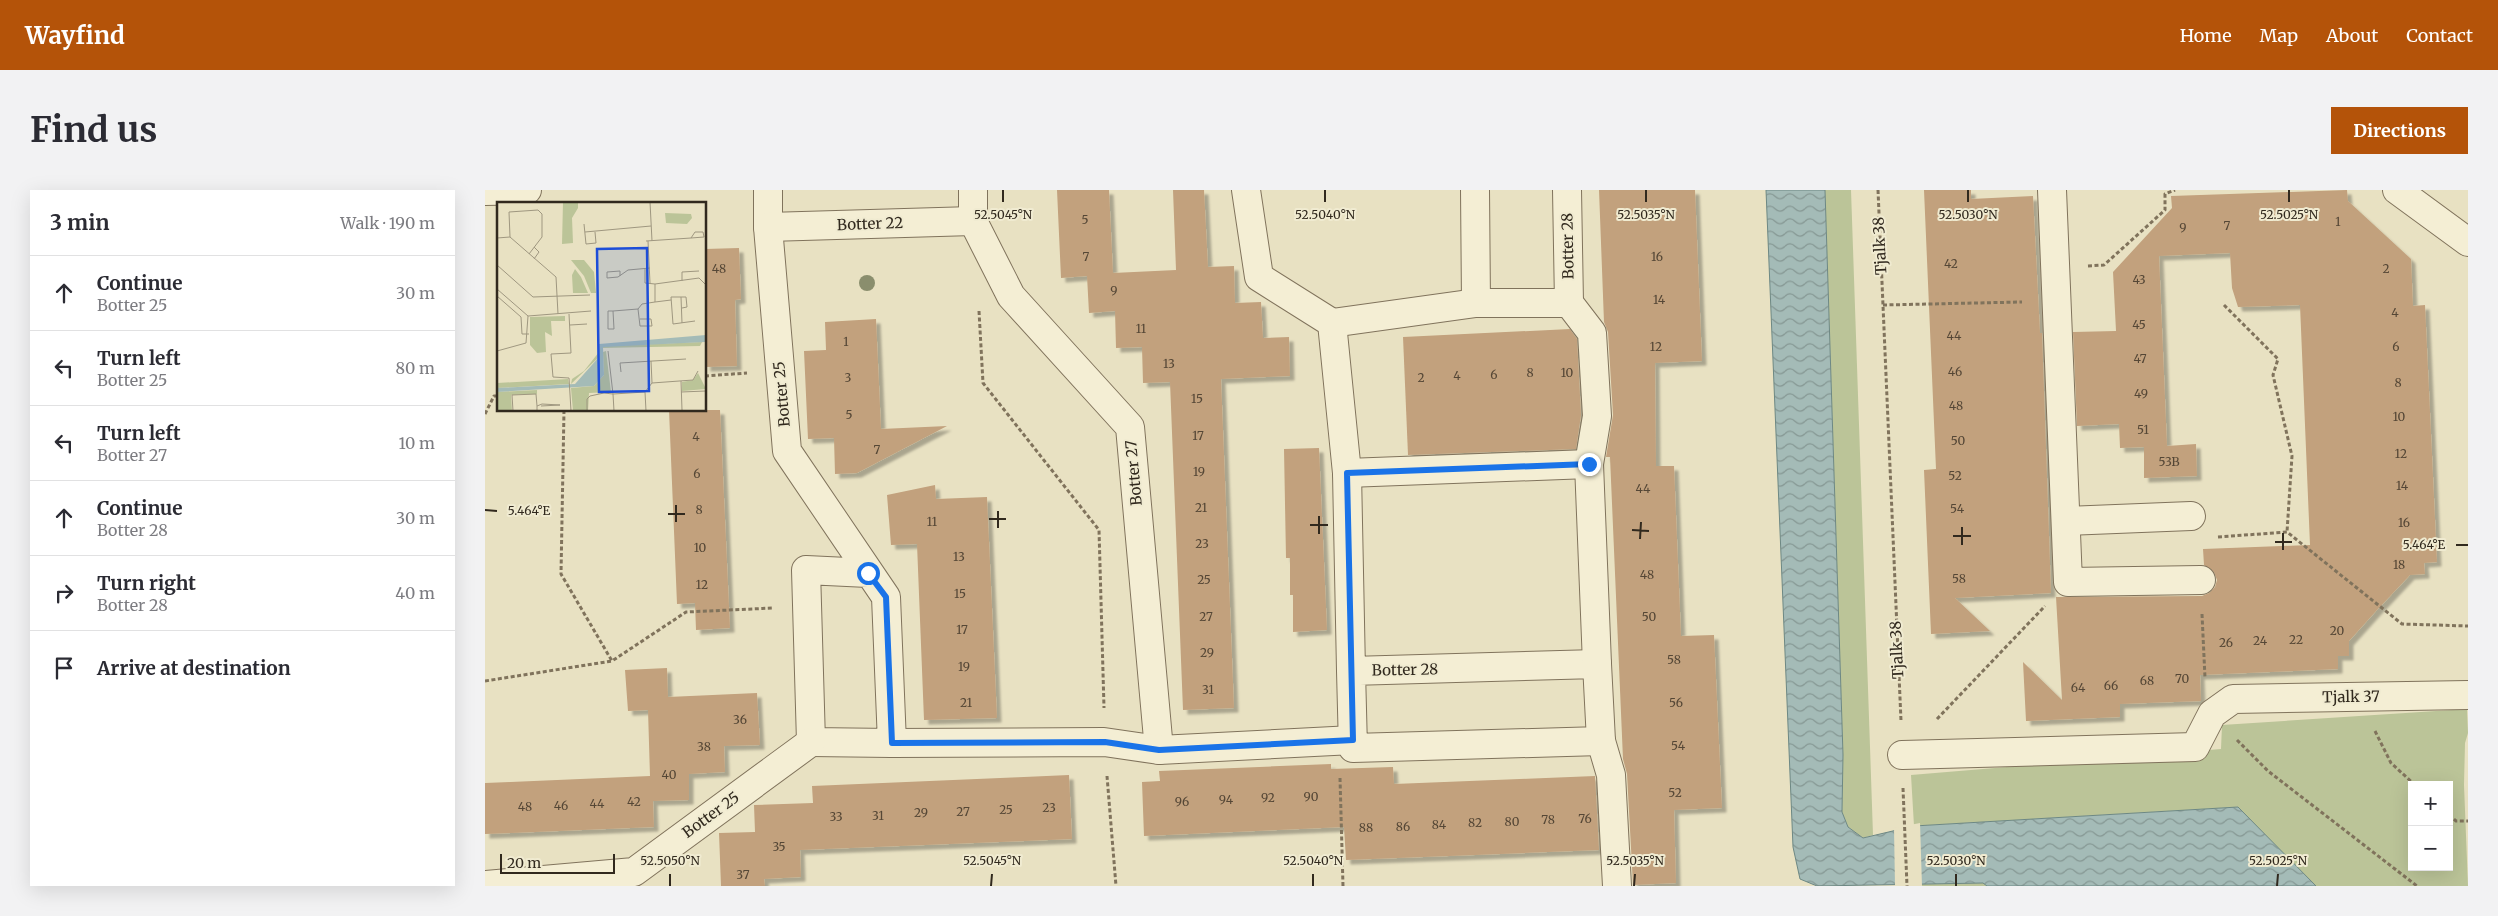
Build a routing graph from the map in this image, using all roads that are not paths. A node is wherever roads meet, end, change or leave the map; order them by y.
1 (527, 190) edge
2 (768, 190) edge
3 (973, 190) edge
4 (1246, 190) edge
5 (1475, 190) edge
6 (1567, 190) edge
7 (2052, 190) edge
8 (2397, 190) edge
9 (485, 191) edge
10 (973, 221) junction
11 (767, 227) junction
12 (2468, 242) edge
13 (1476, 303) junction
14 (1569, 303) junction
15 (1332, 323) junction
16 (1589, 464) junction
17 (1347, 473) junction
18 (2191, 516) dead end
19 (2066, 521) junction
20 (868, 573) junction
21 (2201, 580) road end
22 (1597, 664) junction
23 (1351, 671) junction
24 (2468, 695) edge
25 (1601, 741) junction
26 (811, 742) junction
27 (892, 743) junction
28 (1353, 744) junction
29 (1159, 750) junction
30 (1902, 755) road end
31 (485, 885) edge
32 (1617, 886) edge

1 - 9 street
2 - 11 street, Botter 25
3 - 10 street, Botter 27
4 - 15 street
5 - 13 street
6 - 14 street, Botter 28
7 - 19 street
8 - 12 street
10 - 11 street, Botter 22
10 - 29 street, Botter 27
11 - 20 street, Botter 25
13 - 14 street
13 - 15 street
14 - 16 street
15 - 17 street, Botter 28
16 - 17 street
16 - 22 street
17 - 23 street, Botter 28
18 - 19 street
19 - 21 street
20 - 26 street
20 - 27 street, Botter 25
22 - 23 street, Botter 28
22 - 25 street
23 - 28 street
24 - 30 street, Tjalk 37
25 - 28 street
25 - 32 street
26 - 27 street
26 - 31 street, Botter 25
27 - 29 street
28 - 29 street

